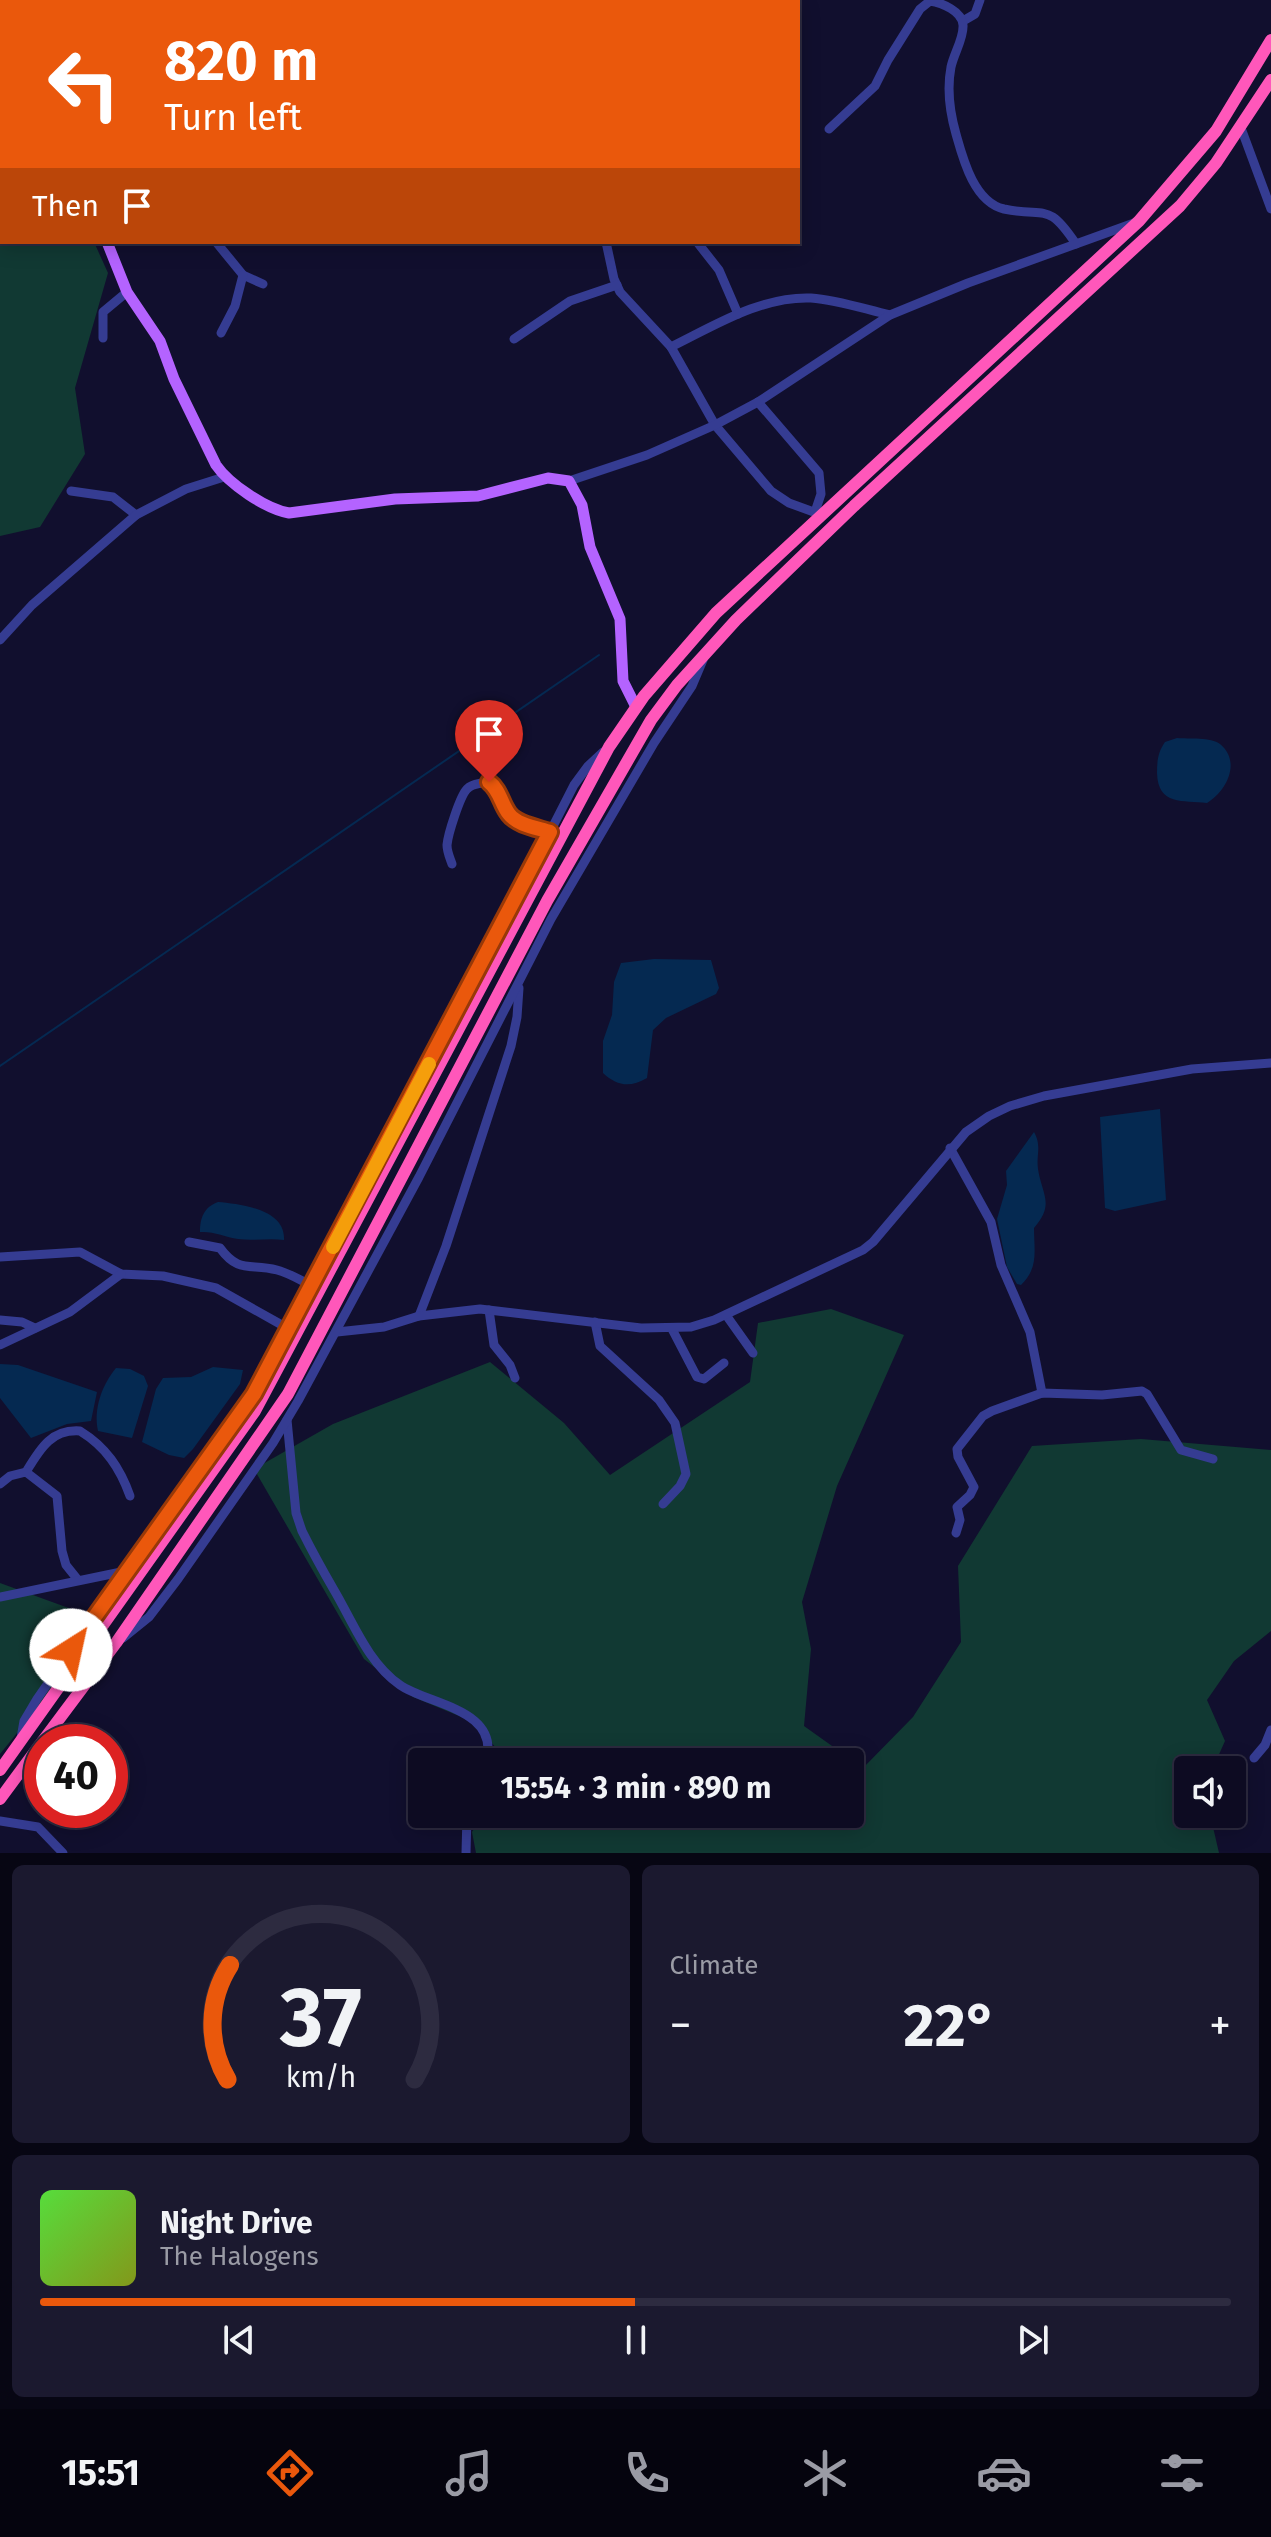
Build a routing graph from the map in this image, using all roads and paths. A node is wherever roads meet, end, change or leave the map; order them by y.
1 (930, 0) edge
2 (980, 0) edge
3 (963, 21) junction
4 (1271, 40) edge
5 (1271, 80) edge
6 (1241, 128) junction
7 (829, 129) dead end
8 (1271, 209) edge
9 (1139, 221) junction
10 (108, 244) edge
11 (218, 244) edge
12 (607, 244) edge
13 (699, 244) edge
14 (1076, 244) junction
15 (243, 275) junction
16 (263, 284) dead end
17 (617, 285) junction
18 (127, 292) junction
19 (738, 314) junction
20 (890, 315) junction
21 (221, 333) dead end
22 (103, 338) dead end
23 (514, 339) dead end
24 (671, 347) junction
25 (758, 402) junction
26 (715, 425) junction
27 (224, 477) junction
28 (569, 481) junction
29 (71, 491) dead end
30 (819, 514) junction
31 (136, 515) junction
32 (0, 640) edge
33 (706, 653) junction
34 (636, 707) junction
35 (609, 747) junction
36 (550, 832) junction
37 (452, 864) dead end
38 (520, 981) junction
39 (1271, 1063) edge
40 (950, 1148) junction
41 (189, 1242) dead end
42 (0, 1257) edge
43 (121, 1274) junction
44 (312, 1286) junction
45 (489, 1310) junction
46 (726, 1315) junction
47 (419, 1316) junction
48 (0, 1320) edge
49 (595, 1322) junction
50 (35, 1328) junction
51 (289, 1329) junction
52 (672, 1329) junction
53 (337, 1332) junction
54 (0, 1345) edge
55 (753, 1353) dead end
56 (724, 1363) dead end
57 (515, 1378) dead end
58 (1042, 1393) junction
59 (287, 1419) junction
60 (1213, 1459) dead end
61 (26, 1472) junction
62 (0, 1484) edge
63 (130, 1496) dead end
64 (663, 1504) dead end
65 (956, 1533) dead end
66 (126, 1571) junction
67 (78, 1580) junction
68 (0, 1597) edge
69 (116, 1643) junction
70 (55, 1724) edge
71 (1271, 1730) edge
72 (19, 1746) junction
73 (488, 1748) edge
74 (1254, 1758) dead end
75 (24, 1766) edge
76 (0, 1770) edge
77 (0, 1799) edge
78 (0, 1821) edge
79 (467, 1828) edge
80 (63, 1853) edge
81 (466, 1853) edge

1 - 3 street
1 - 7 street
2 - 3 street
3 - 14 street
4 - 9 highway
5 - 6 highway
6 - 8 street
6 - 33 highway
9 - 14 street
9 - 30 highway
10 - 18 main road
11 - 15 street
12 - 17 street
13 - 19 street
14 - 20 street
15 - 16 street
15 - 21 street
17 - 23 street
17 - 24 street
18 - 22 street
18 - 27 main road
19 - 20 street
19 - 24 street
20 - 25 street
24 - 26 street
25 - 26 street
25 - 30 street
26 - 28 street
26 - 30 street
27 - 28 main road
27 - 31 street
28 - 34 main road
29 - 31 street
30 - 34 highway
31 - 32 street
33 - 38 street
33 - 69 highway
34 - 35 highway
35 - 36 street
35 - 72 highway
36 - 37 street
36 - 44 street
38 - 47 street
38 - 53 street
39 - 40 street
40 - 46 street
40 - 58 street
41 - 44 street
42 - 43 street
43 - 50 street
43 - 51 street
44 - 51 street
45 - 47 street
45 - 49 street
45 - 57 street
46 - 52 street
46 - 55 street
47 - 53 street
48 - 50 street
49 - 52 street
49 - 64 street
50 - 54 street
51 - 66 street
52 - 56 street
53 - 59 street
58 - 60 street
58 - 65 street
59 - 69 street
59 - 73 street
61 - 62 street
61 - 63 street
61 - 67 street
66 - 67 street
66 - 72 street
67 - 68 street
69 - 70 highway
71 - 74 street
72 - 76 highway
75 - 77 highway
78 - 80 street
79 - 81 street

